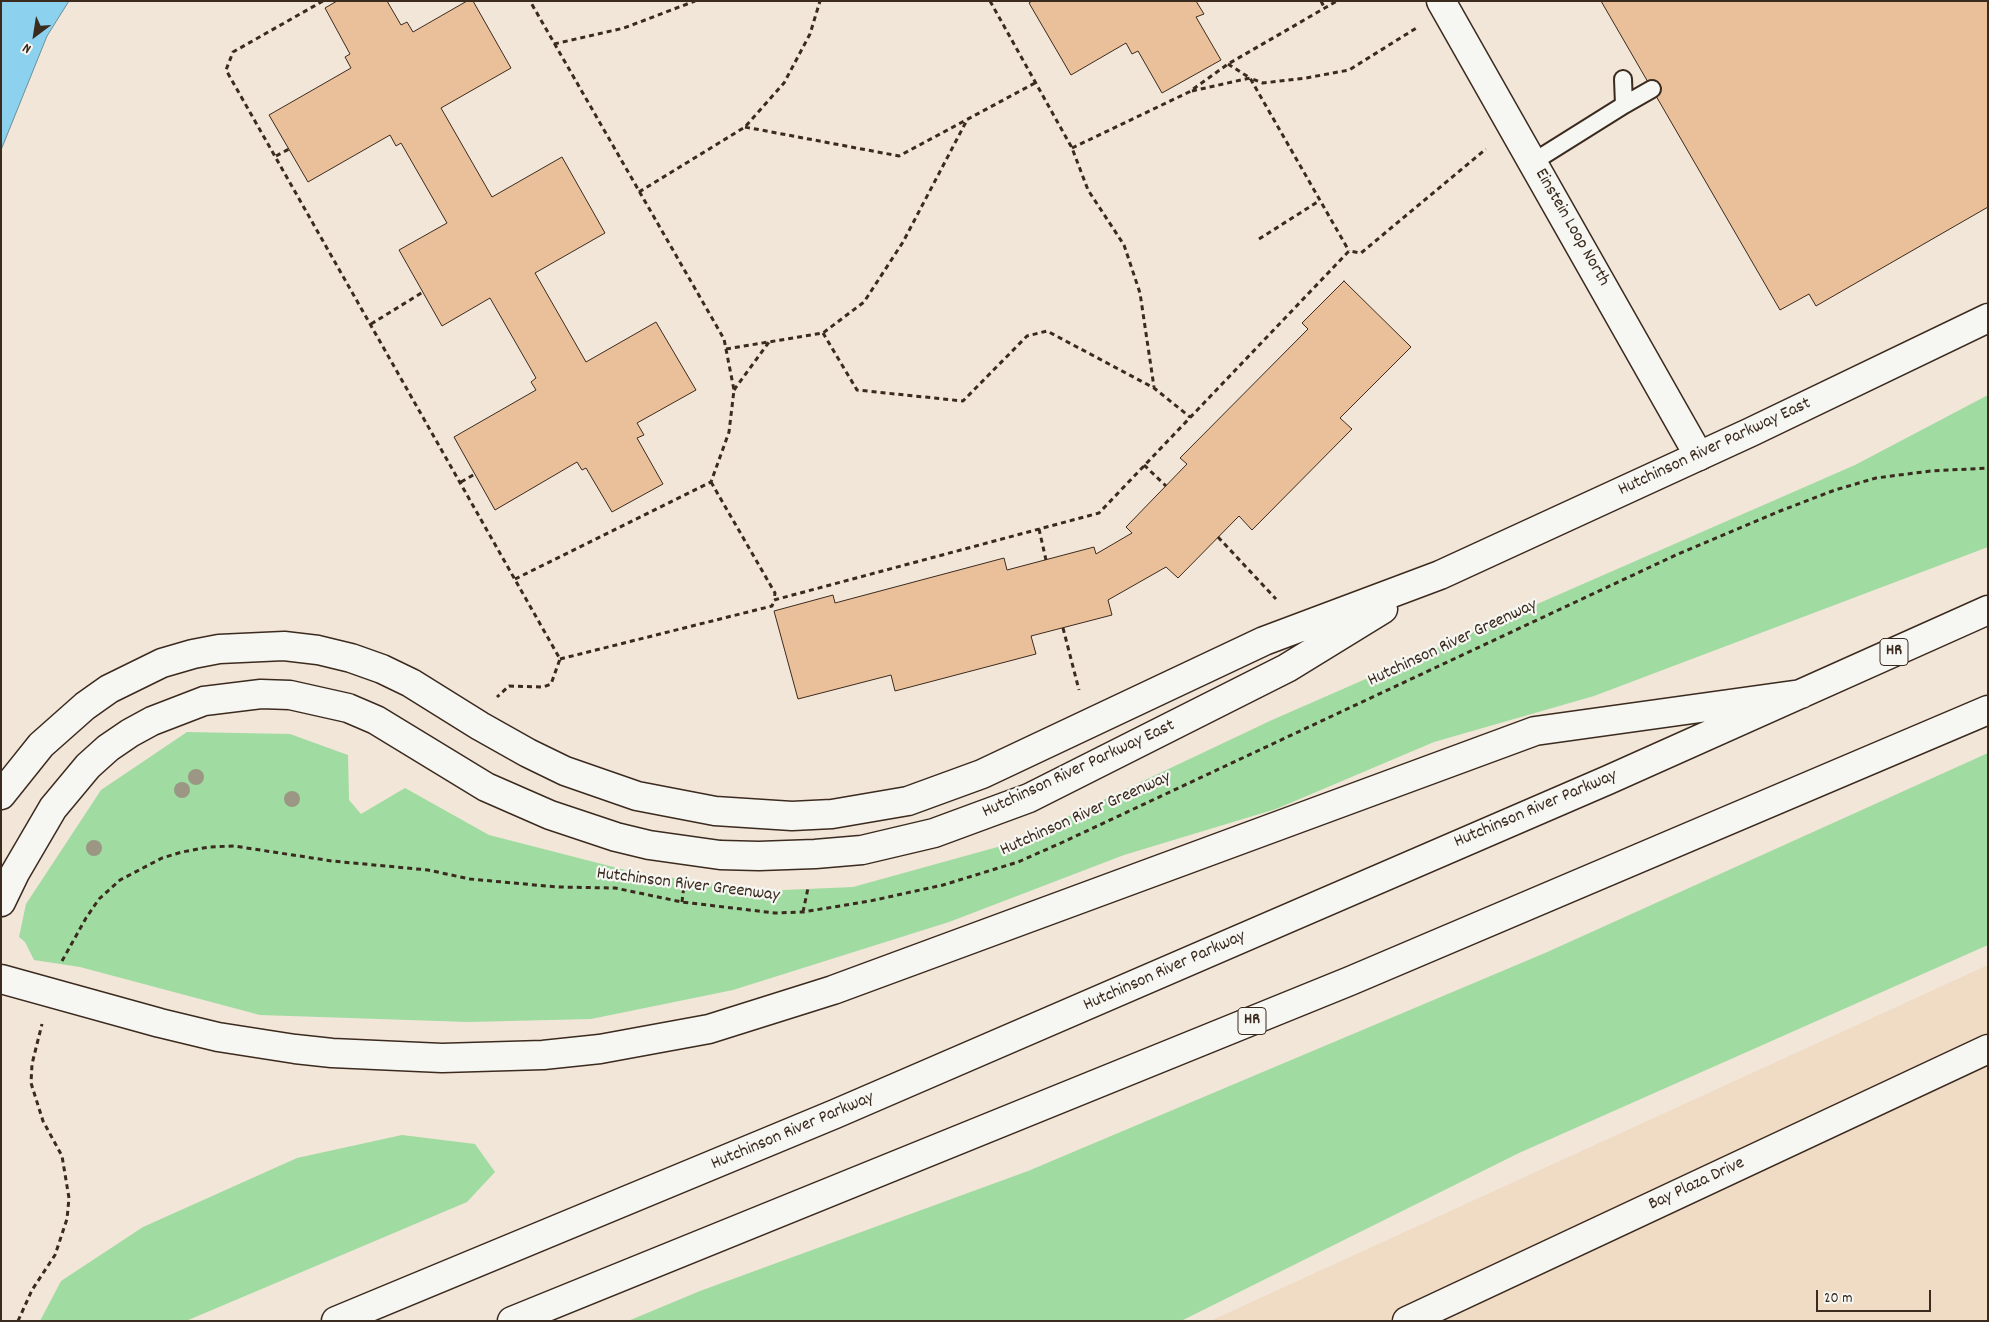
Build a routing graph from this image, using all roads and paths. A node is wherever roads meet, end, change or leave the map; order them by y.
1 (323, 1) edge
2 (530, 1) edge
3 (695, 1) edge
4 (820, 1) edge
5 (990, 1) edge
6 (1321, 1) edge
7 (1337, 1) edge
8 (1443, 5) edge
9 (1325, 8) junction
10 (554, 44) junction
11 (1228, 64) junction
12 (1250, 78) junction
13 (1623, 79) dead end
14 (1035, 82) junction
15 (1652, 88) dead end
16 (1189, 92) junction
17 (1624, 105) junction
18 (968, 120) junction
19 (745, 127) junction
20 (1513, 128) junction
21 (1072, 148) junction
22 (289, 149) dead end
23 (276, 156) junction
24 (1533, 162) junction
25 (639, 192) junction
26 (1319, 202) junction
27 (1259, 238) dead end
28 (1349, 251) junction
29 (423, 292) dead end
30 (1988, 318) edge
31 (371, 324) junction
32 (823, 333) junction
33 (770, 342) junction
34 (726, 349) junction
35 (1154, 388) junction
36 (734, 390) junction
37 (1190, 417) junction
38 (1699, 456) junction
39 (1144, 466) junction
40 (1988, 468) edge
41 (475, 474) dead end
42 (710, 482) junction
43 (460, 483) junction
44 (1166, 486) dead end
45 (1039, 529) junction
46 (1218, 537) dead end
47 (1046, 560) dead end
48 (1440, 575) junction
49 (515, 580) junction
50 (774, 600) junction
51 (1988, 610) edge
52 (1301, 627) junction
53 (1063, 628) dead end
54 (560, 659) junction
55 (1801, 694) junction
56 (1988, 710) edge
57 (1088, 725) junction
58 (480, 726) junction
59 (1, 795) edge
60 (1, 902) edge
61 (1, 979) edge
62 (51, 993) junction
63 (1988, 1049) edge
64 (18, 1321) edge
65 (336, 1321) edge
66 (512, 1321) edge
67 (1406, 1321) edge

1 - 23 path
2 - 10 path
3 - 10 path
4 - 19 path
5 - 14 path
6 - 9 path
7 - 9 path
8 - 12 path
8 - 20 main road, Einstein Loop North
9 - 11 path
10 - 25 path
11 - 12 path
11 - 16 path
12 - 16 path
12 - 26 path
13 - 17 lane
14 - 18 path
14 - 21 path
15 - 17 lane
16 - 21 path
17 - 24 lane
18 - 19 path
18 - 32 path
19 - 25 path
20 - 24 main road, Einstein Loop North
20 - 28 path
21 - 35 path
22 - 23 path
23 - 31 path
24 - 38 main road, Einstein Loop North
25 - 34 path
26 - 27 path
26 - 28 path
28 - 37 path
29 - 31 path
30 - 38 main road, Hutchinson River Parkway East
31 - 43 path
32 - 33 path
32 - 35 path
33 - 34 path
33 - 36 path
34 - 36 path
35 - 37 path
36 - 42 path
37 - 39 path
38 - 48 main road, Hutchinson River Parkway East
39 - 44 path
39 - 45 path
40 - 62 path, Hutchinson River Greenway
41 - 43 path
42 - 49 path
42 - 50 path
43 - 49 path
45 - 47 path
45 - 50 path
46 - 52 path
48 - 52 main road, Hutchinson River Parkway East
48 - 60 main road, Hutchinson River Parkway East
49 - 54 path
50 - 54 path
51 - 55 main road, Hutchinson River Parkway / HR
52 - 57 main road, Hutchinson River Parkway East
53 - 57 path
54 - 58 path
55 - 62 main road
55 - 65 main road, Hutchinson River Parkway / HR
56 - 66 main road, HR
57 - 58 main road, Hutchinson River Parkway East
58 - 59 main road, Hutchinson River Parkway East
61 - 62 main road
62 - 64 path, Hutchinson River Greenway
63 - 67 main road, Bay Plaza Drive

